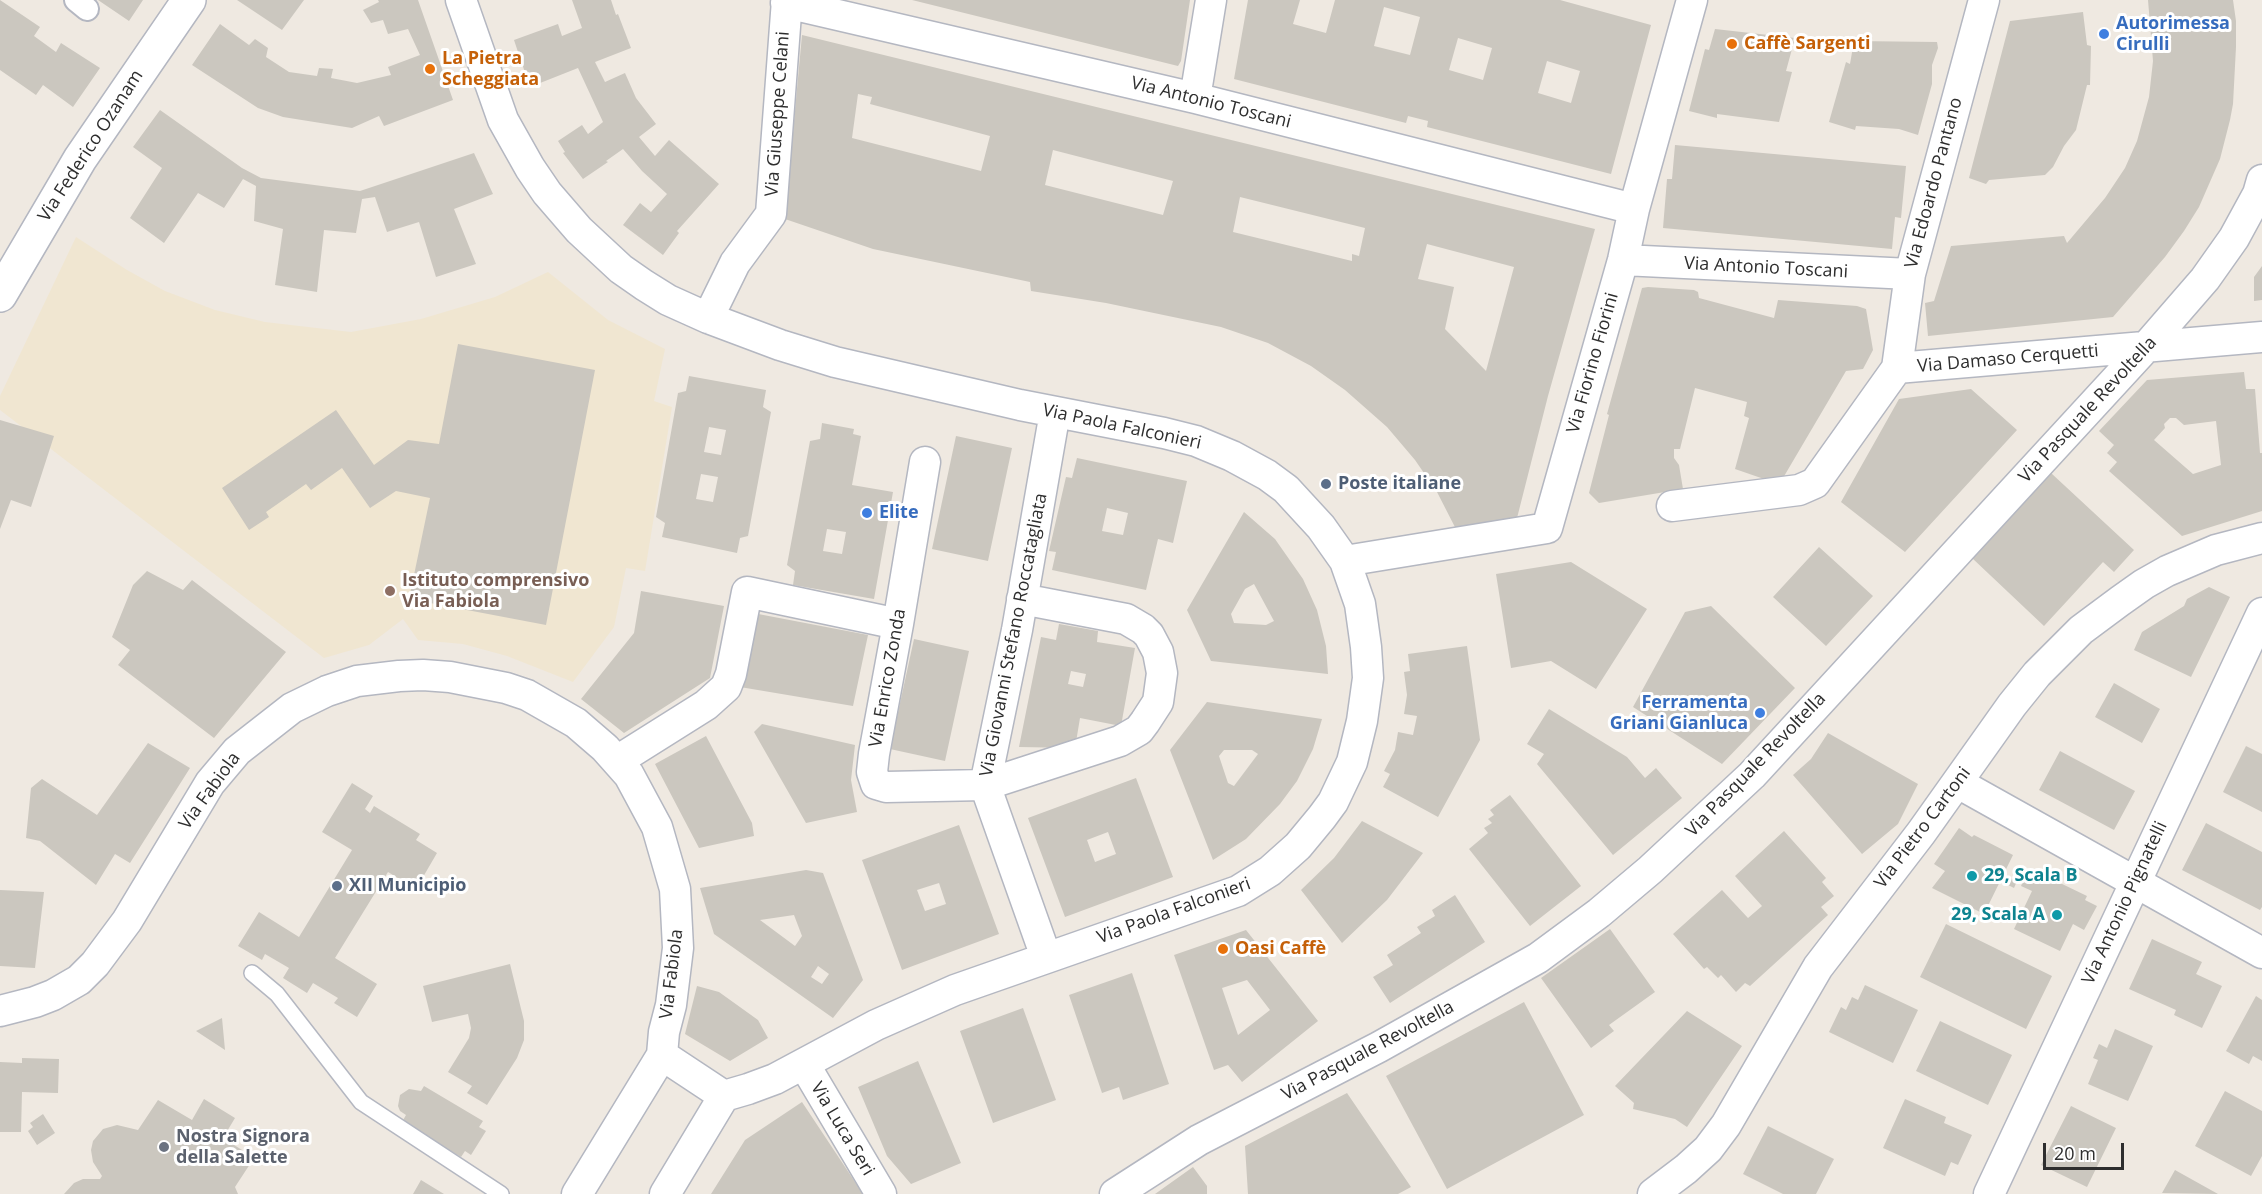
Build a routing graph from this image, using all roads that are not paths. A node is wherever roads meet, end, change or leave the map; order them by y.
1 (189, 0) edge
2 (461, 0) edge
3 (1211, 0) edge
4 (1692, 0) edge
5 (1984, 0) edge
6 (787, 2) edge
7 (1195, 98) junction
8 (2262, 180) edge
9 (1634, 209) junction
10 (1623, 260) junction
11 (1910, 274) junction
12 (0, 295) edge
13 (708, 318) junction
14 (2262, 337) edge
15 (2146, 347) junction
16 (1897, 368) junction
17 (1054, 412) junction
18 (925, 462) dead end
19 (1672, 506) dead end
20 (2262, 538) edge
21 (1345, 561) junction
22 (1022, 599) junction
23 (2262, 613) edge
24 (898, 624) junction
25 (617, 761) junction
26 (1958, 783) junction
27 (985, 785) junction
28 (2134, 883) junction
29 (2262, 953) edge
30 (1046, 957) junction
31 (252, 973) dead end
32 (0, 1011) edge
33 (662, 1055) junction
34 (804, 1065) junction
35 (723, 1096) junction
36 (501, 1194) edge
37 (577, 1194) edge
38 (665, 1194) edge
39 (881, 1194) edge
40 (1115, 1194) edge
41 (1653, 1194) edge
42 (1989, 1194) edge

1 - 12 street, Via Federico Ozanam
2 - 13 street, Via Paola Falconieri
3 - 7 street
4 - 9 street, Via Fiorino Fiorini
5 - 11 street, Via Edoardo Pantano
6 - 7 street, Via Antonio Toscani
6 - 13 street, Via Giuseppe Celani
7 - 9 street, Via Antonio Toscani
8 - 15 street, Via Pasquale Revoltella
9 - 10 street, Via Fiorino Fiorini
10 - 11 street, Via Antonio Toscani
10 - 21 street, Via Fiorino Fiorini
11 - 16 street, Via Edoardo Pantano
13 - 17 street, Via Paola Falconieri
14 - 15 street, Via Damaso Cerquetti
15 - 16 street, Via Damaso Cerquetti
15 - 40 street, Via Pasquale Revoltella
16 - 19 street
17 - 21 street, Via Paola Falconieri
17 - 22 street, Via Giovanni Stefano Roccatagliata
18 - 24 street, Via Enrico Zonda
20 - 26 street, Via Pietro Cartoni
21 - 30 street, Via Paola Falconieri
22 - 27 street, Via Giovanni Stefano Roccatagliata
22 - 27 street
23 - 28 street, Via Antonio Pignatelli
24 - 25 street
24 - 27 street, Via Enrico Zonda
25 - 32 street, Via Fabiola
25 - 33 street, Via Fabiola
26 - 28 street
26 - 41 street, Via Pietro Cartoni
27 - 30 street, Via Giovanni Stefano Roccatagliata
28 - 29 street
28 - 42 street, Via Antonio Pignatelli
30 - 34 street, Via Paola Falconieri
31 - 36 lane
33 - 35 street
33 - 37 street
34 - 35 street, Via Paola Falconieri
34 - 39 street, Via Luca Seri
35 - 38 street

